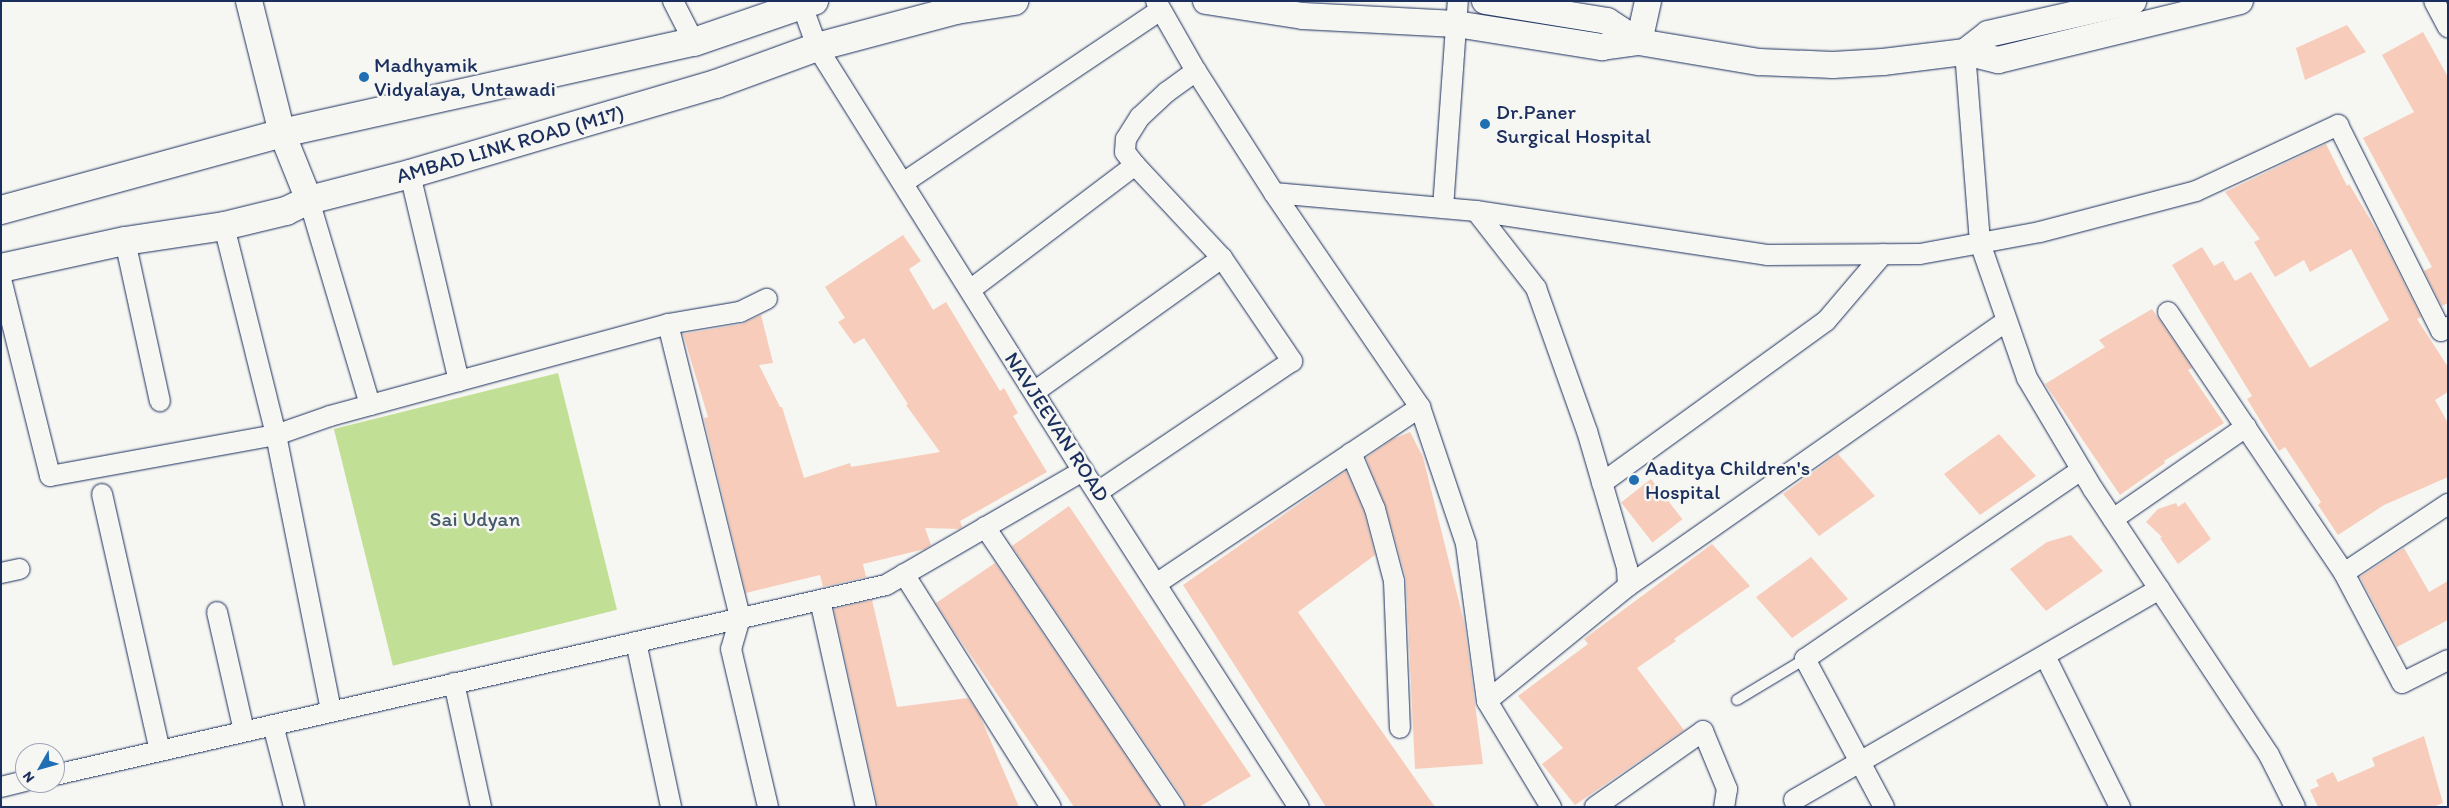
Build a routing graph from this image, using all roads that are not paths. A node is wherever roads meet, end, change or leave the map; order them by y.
1 (249, 1) edge
2 (1014, 1) edge
3 (1206, 1) edge
4 (1485, 1) edge
5 (1648, 1) edge
6 (2133, 1) edge
7 (2240, 1) edge
8 (2434, 1) edge
9 (677, 2) edge
10 (808, 3) edge
11 (1158, 5) edge
12 (1457, 13) edge
13 (2448, 27) edge
14 (694, 42) junction
15 (1640, 42) junction
16 (817, 47) junction
17 (1965, 52) junction
18 (1196, 71) junction
19 (282, 133) junction
20 (1135, 165) junction
21 (410, 174) junction
22 (903, 183) junction
23 (1274, 193) junction
24 (309, 200) junction
25 (1444, 208) junction
26 (1, 210) edge
27 (1476, 211) junction
28 (224, 226) junction
29 (124, 241) junction
30 (1980, 243) junction
31 (1883, 254) junction
32 (1222, 258) junction
33 (1, 268) edge
34 (1, 279) edge
35 (970, 290) junction
36 (767, 299) dead end
37 (2168, 312) dead end
38 (2007, 320) junction
39 (668, 324) junction
40 (2448, 327) edge
41 (458, 381) junction
42 (1034, 392) junction
43 (160, 401) dead end
44 (370, 405) junction
45 (1420, 408) junction
46 (2246, 427) junction
47 (276, 435) junction
48 (1351, 453) junction
49 (2081, 470) junction
50 (1083, 471) junction
51 (1602, 483) junction
52 (1098, 492) junction
53 (102, 494) dead end
54 (2448, 504) edge
55 (2113, 519) junction
56 (985, 527) junction
57 (2344, 573) junction
58 (904, 574) junction
59 (1156, 584) junction
60 (1628, 586) junction
61 (2160, 589) junction
62 (820, 600) junction
63 (217, 612) dead end
64 (740, 618) junction
65 (636, 642) junction
66 (2045, 656) junction
67 (1805, 659) junction
68 (2448, 660) edge
69 (454, 683) junction
70 (1737, 700) dead end
71 (1487, 701) junction
72 (332, 712) junction
73 (273, 725) junction
74 (1400, 728) dead end
75 (244, 731) junction
76 (160, 750) junction
77 (1860, 762) junction
78 (65, 773) edge
79 (15, 784) edge
80 (1, 787) edge
81 (1621, 799) edge
82 (1794, 800) dead end
83 (294, 807) edge
84 (481, 807) edge
85 (671, 807) edge
86 (768, 807) edge
87 (866, 807) edge
88 (1051, 807) edge
89 (1174, 807) edge
90 (1299, 807) edge
91 (1551, 807) edge
92 (1595, 807) edge
93 (1724, 807) edge
94 (1884, 807) edge
95 (2120, 807) edge
96 (2295, 807) edge

1 - 19 street
2 - 16 main road, AMBAD LINK ROAD (M17)
3 - 12 street
4 - 15 street
5 - 15 street
6 - 17 street
7 - 17 street
8 - 13 street
9 - 14 street
10 - 14 main road
10 - 16 street, NAVJEEVAN ROAD
11 - 18 street
11 - 22 street
12 - 15 street
12 - 25 street
14 - 19 main road
15 - 17 street
16 - 21 main road, AMBAD LINK ROAD (M17)
16 - 22 street, NAVJEEVAN ROAD
17 - 30 street
18 - 20 street
18 - 23 street
19 - 24 street
19 - 26 main road
20 - 32 street
20 - 35 street
21 - 24 main road, AMBAD LINK ROAD (M17)
21 - 41 street
22 - 35 street, NAVJEEVAN ROAD
23 - 25 street
23 - 45 street
24 - 28 main road, AMBAD LINK ROAD (M17)
24 - 44 street
25 - 27 street
27 - 31 street
27 - 51 street
28 - 29 main road, AMBAD LINK ROAD (M17)
28 - 47 street
29 - 33 main road, AMBAD LINK ROAD (M17)
29 - 43 street
30 - 31 street
30 - 38 street
30 - 40 street
31 - 51 street
32 - 42 street
32 - 52 street
34 - 47 street
35 - 42 street, NAVJEEVAN ROAD
36 - 39 street
37 - 46 street
38 - 49 street
38 - 60 street
39 - 41 street
39 - 64 street
41 - 44 street
42 - 50 street, NAVJEEVAN ROAD
44 - 47 street
45 - 48 street
45 - 71 street
46 - 55 street
46 - 57 street
47 - 72 street
48 - 59 street
48 - 74 street
49 - 55 street
49 - 67 street
50 - 52 street, NAVJEEVAN ROAD
50 - 56 street
51 - 60 street
52 - 59 street, NAVJEEVAN ROAD
53 - 76 street
54 - 57 street
55 - 61 street
56 - 58 street
56 - 89 street
57 - 68 street
58 - 62 street
58 - 88 street
59 - 90 street, NAVJEEVAN ROAD
60 - 71 street
61 - 66 street
61 - 96 street
62 - 64 street
62 - 87 street
63 - 75 street
64 - 65 street
64 - 86 street
65 - 69 street
65 - 85 street
66 - 77 street
66 - 95 street
67 - 70 lane
67 - 77 street
69 - 72 street
69 - 84 street
71 - 91 street
72 - 73 street
73 - 75 street
73 - 83 street
75 - 76 street
76 - 78 street
77 - 82 street
77 - 94 street
79 - 80 street
81 - 92 street
81 - 93 street

